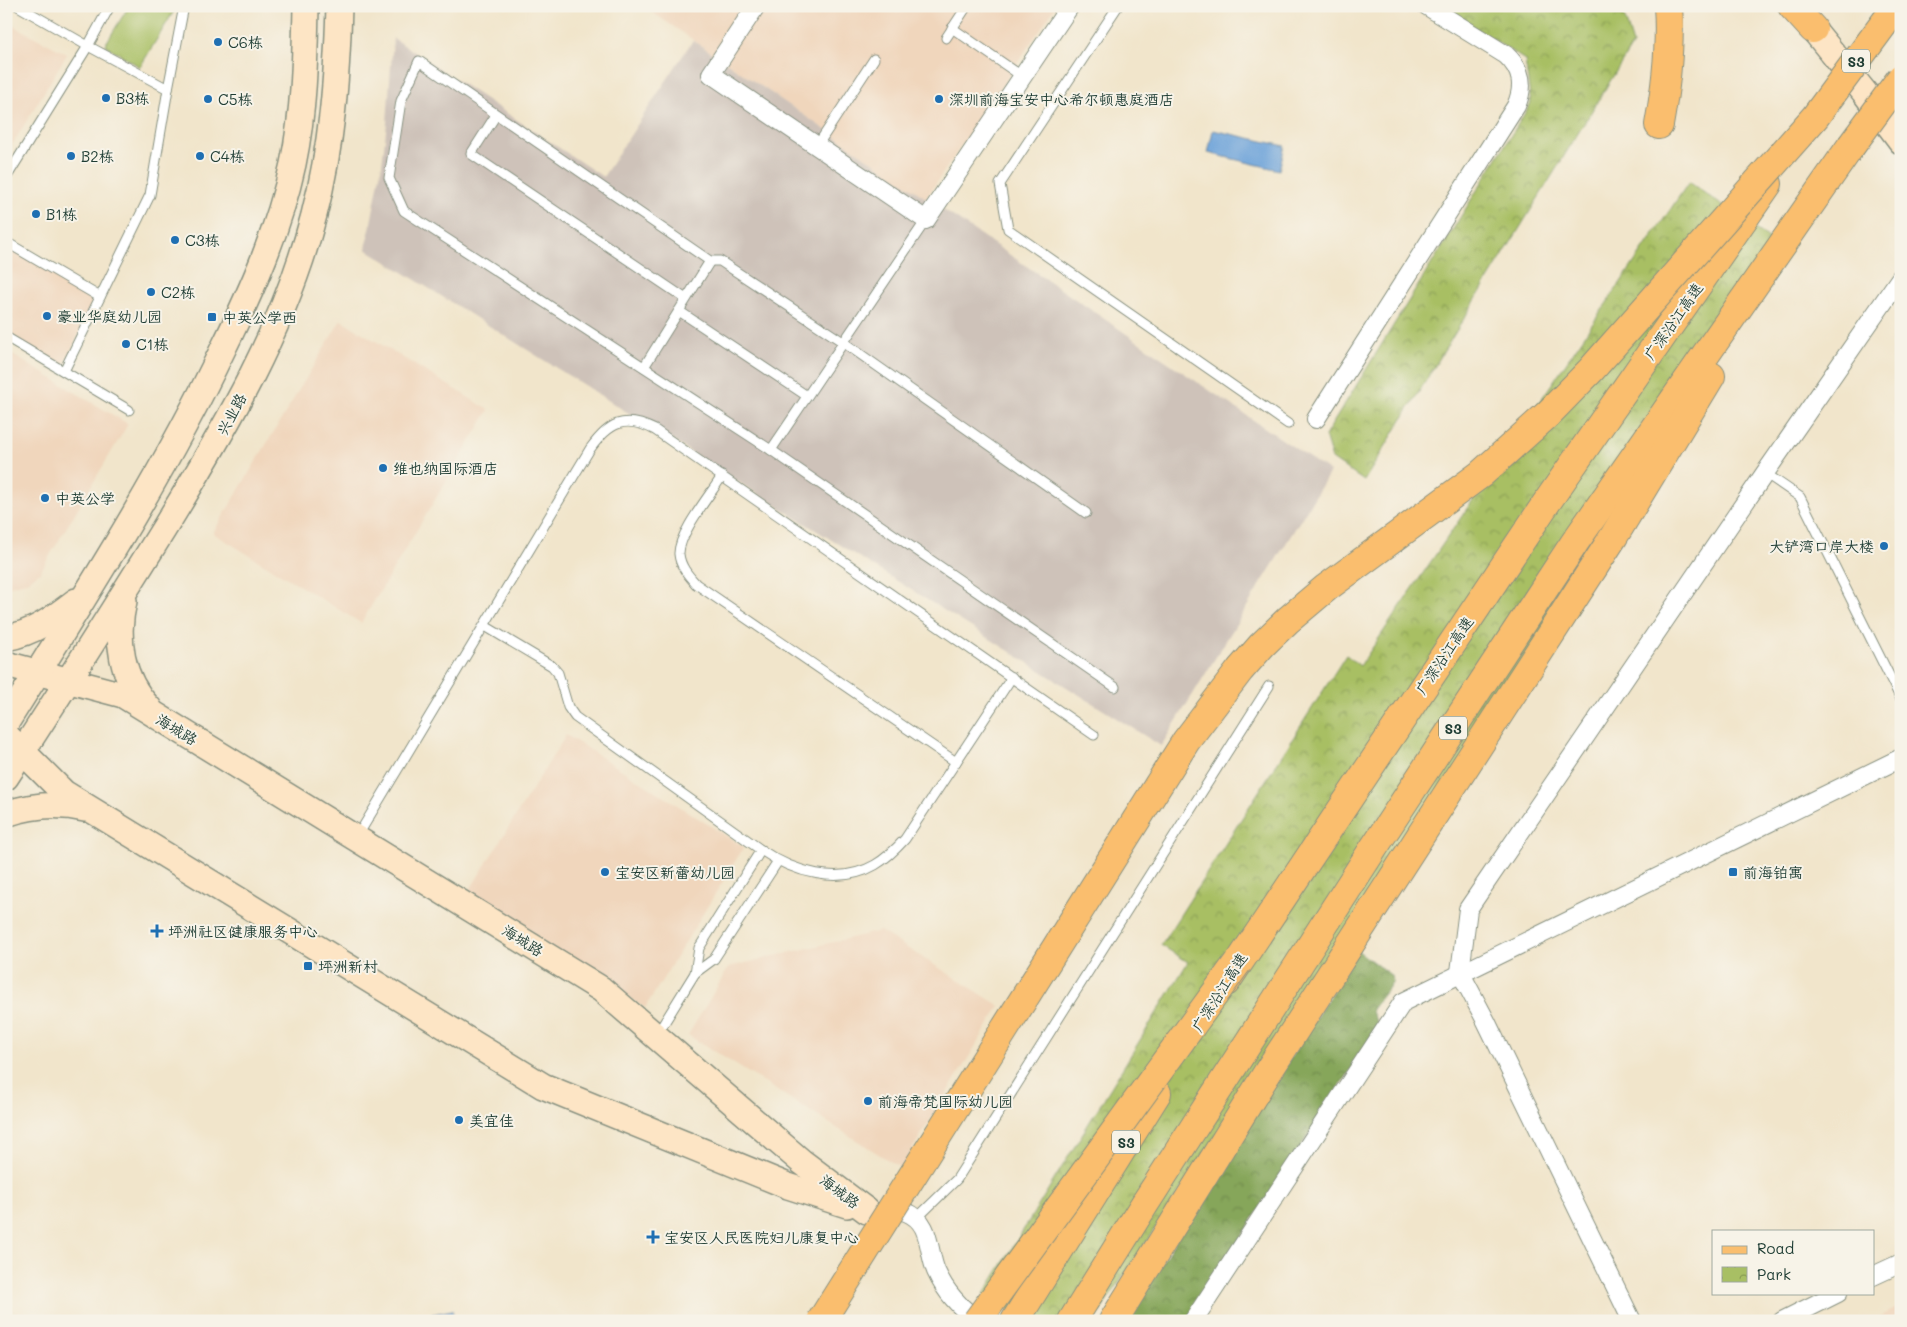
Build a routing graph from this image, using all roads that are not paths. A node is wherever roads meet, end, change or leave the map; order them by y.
1 (110, 6) edge
2 (184, 6) edge
3 (306, 6) edge
4 (339, 6) edge
5 (756, 6) edge
6 (967, 6) edge
7 (1070, 6) edge
8 (1118, 6) edge
9 (1427, 6) edge
10 (1668, 6) edge
11 (1792, 6) edge
12 (1882, 6) edge
13 (1897, 6) edge
14 (19, 7) edge
15 (952, 28) junction
16 (1901, 28) edge
17 (1812, 30) joint
18 (946, 38) dead end
19 (88, 46) junction
20 (874, 59) dead end
21 (1022, 77) junction
22 (1901, 78) edge
23 (168, 89) junction
24 (496, 115) junction
25 (1815, 117) junction
26 (1660, 125) dead end
27 (1901, 141) edge
28 (816, 146) junction
29 (1851, 146) junction
30 (6, 178) edge
31 (926, 220) junction
32 (6, 242) edge
33 (710, 261) junction
34 (1901, 277) edge
35 (100, 297) junction
36 (686, 299) junction
37 (679, 311) junction
38 (6, 337) edge
39 (844, 342) junction
40 (644, 367) junction
41 (64, 372) junction
42 (807, 396) junction
43 (128, 410) dead end
44 (1316, 419) dead end
45 (1288, 424) dead end
46 (771, 450) junction
47 (1765, 473) junction
48 (722, 476) junction
49 (1086, 513) dead end
50 (130, 584) junction
51 (88, 592) junction
52 (485, 626) junction
53 (6, 638) edge
54 (6, 664) edge
55 (38, 672) junction
56 (1012, 677) junction
57 (68, 681) junction
58 (1270, 686) dead end
59 (1115, 687) dead end
60 (1901, 699) edge
61 (158, 717) junction
62 (6, 723) edge
63 (1094, 734) dead end
64 (14, 743) edge
65 (1901, 758) edge
66 (956, 762) junction
67 (6, 777) edge
68 (6, 814) edge
69 (99, 814) junction
70 (356, 838) junction
71 (761, 850) junction
72 (778, 861) junction
73 (1238, 962) junction
74 (1460, 972) junction
75 (695, 973) junction
76 (656, 1036) junction
77 (867, 1211) junction
78 (917, 1218) junction
79 (1901, 1263) edge
80 (1874, 1276) edge
81 (1836, 1294) edge
82 (821, 1321) edge
83 (978, 1321) edge
84 (1015, 1321) edge
85 (1072, 1321) edge
86 (1113, 1321) edge
87 (1193, 1321) edge
88 (1632, 1321) edge
89 (1782, 1321) edge

1 - 19 lane
2 - 23 lane
3 - 51 main road
4 - 50 main road, 兴业路
5 - 28 street
6 - 15 lane
7 - 21 street
8 - 45 lane
9 - 44 street
10 - 26 main road
11 - 17 main road
12 - 16 main road
13 - 25 main road, 广深沿江高速 / S3, bridge
14 - 19 lane
15 - 18 lane
15 - 21 lane
17 - 27 main road
19 - 23 lane
19 - 30 lane
20 - 28 lane
21 - 31 street
22 - 29 main road, S3, bridge
23 - 35 lane
24 - 33 lane
24 - 36 lane
24 - 40 lane
25 - 73 main road, 广深沿江高速 / S3, bridge
25 - 82 main road, bridge
28 - 31 street
29 - 85 main road, S3
29 - 86 main road
31 - 39 lane
32 - 35 lane
33 - 36 lane
33 - 39 lane
34 - 47 street
35 - 41 lane
36 - 37 lane
37 - 40 lane
37 - 42 lane
38 - 41 lane
39 - 42 lane
39 - 49 lane
40 - 46 lane
41 - 43 lane
42 - 46 lane
46 - 59 lane
47 - 60 lane
47 - 74 street
48 - 52 lane
48 - 56 lane
48 - 66 lane
50 - 57 main road, 兴业路
50 - 61 main road
51 - 53 main road
51 - 55 main road
52 - 70 lane
52 - 71 lane
54 - 55 main road, 海城路
55 - 57 main road, 海城路
55 - 62 main road
56 - 63 lane
56 - 66 lane
57 - 61 main road, 海城路
57 - 64 main road, 兴业路
58 - 78 lane
61 - 70 main road, 海城路
64 - 67 main road, 兴业路
64 - 69 main road, 海城路
65 - 74 street
66 - 72 lane
68 - 69 main road
69 - 77 main road, 海城路
70 - 76 main road, 海城路
71 - 72 lane
71 - 75 lane
72 - 75 lane
73 - 83 main road, bridge
73 - 84 main road, 广深沿江高速 / S3, bridge
74 - 87 street
74 - 88 street
75 - 76 lane
76 - 77 main road, 海城路
77 - 78 street
78 - 83 street
79 - 80 street
81 - 89 street

